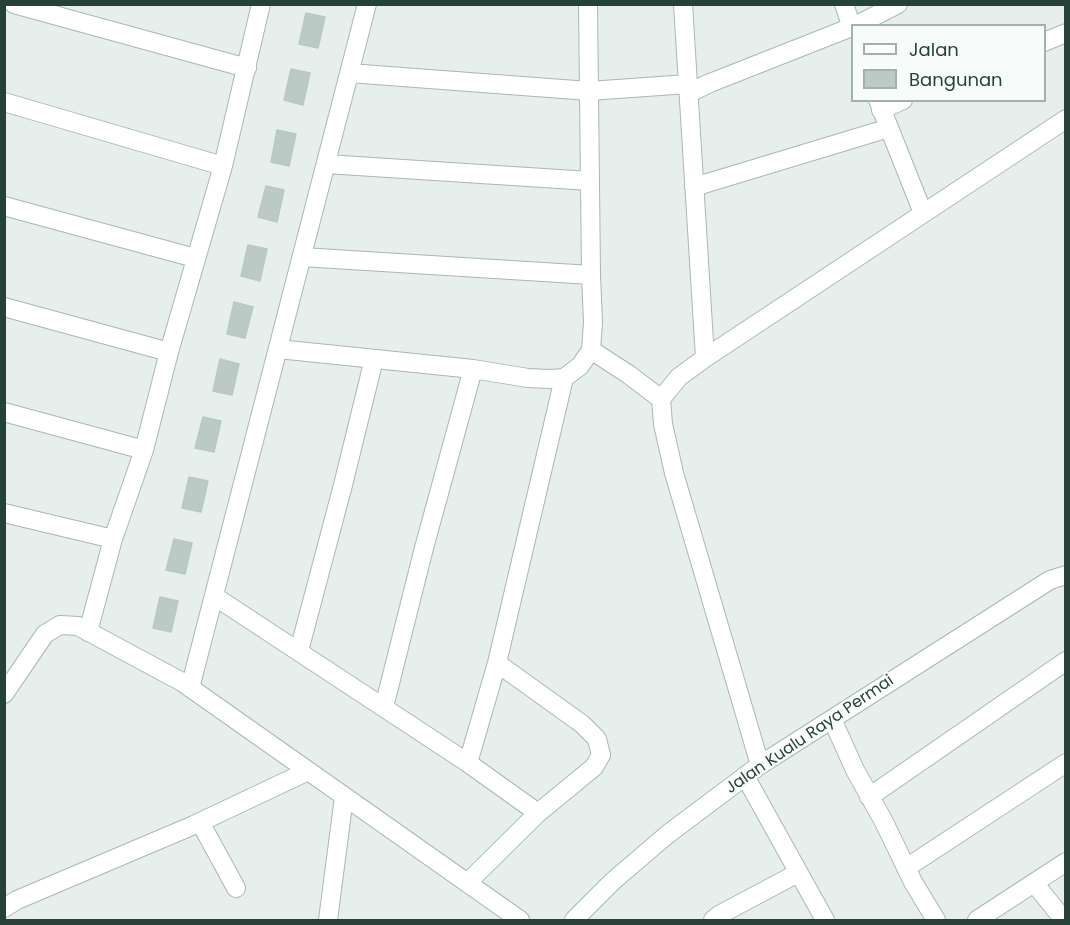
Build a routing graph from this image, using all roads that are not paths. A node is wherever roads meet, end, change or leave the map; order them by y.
1 (6, 4) edge
2 (14, 4) edge
3 (261, 4) edge
4 (367, 4) edge
5 (588, 4) edge
6 (683, 4) edge
7 (844, 4) edge
8 (898, 4) edge
9 (4, 9) edge
10 (852, 24) edge
11 (859, 24) edge
12 (851, 28) edge
13 (1065, 33) edge
14 (1046, 41) edge
15 (247, 68) junction
16 (349, 73) junction
17 (688, 89) junction
18 (589, 91) junction
19 (4, 102) edge
20 (880, 105) edge
21 (1065, 119) edge
22 (889, 128) junction
23 (326, 164) junction
24 (223, 166) junction
25 (590, 181) junction
26 (694, 187) junction
27 (4, 206) edge
28 (923, 213) junction
29 (302, 257) junction
30 (195, 258) junction
31 (591, 275) junction
32 (4, 307) edge
33 (278, 349) junction
34 (591, 350) junction
35 (169, 352) junction
36 (705, 357) junction
37 (374, 358) junction
38 (472, 369) junction
39 (564, 378) junction
40 (661, 399) junction
41 (4, 412) edge
42 (144, 450) junction
43 (4, 513) edge
44 (112, 539) junction
45 (1065, 575) edge
46 (214, 596) junction
47 (88, 632) junction
48 (299, 651) junction
49 (1065, 662) edge
50 (497, 663) junction
51 (190, 688) junction
52 (4, 694) edge
53 (384, 707) junction
54 (832, 719) junction
55 (468, 763) junction
56 (1065, 763) edge
57 (760, 765) junction
58 (308, 771) junction
59 (745, 776) junction
60 (344, 796) junction
61 (869, 797) junction
62 (538, 813) junction
63 (200, 822) junction
64 (1065, 862) edge
65 (906, 868) junction
66 (798, 873) junction
67 (467, 883) junction
68 (1034, 883) junction
69 (236, 888) dead end
70 (4, 908) edge
71 (328, 915) edge
72 (718, 919) edge
73 (346, 921) edge
74 (520, 921) edge
75 (574, 921) edge
76 (825, 921) edge
77 (936, 921) edge
78 (977, 921) edge
79 (1064, 921) edge

1 - 9 street
2 - 15 street
3 - 15 street
4 - 16 street
5 - 18 street
6 - 17 street
7 - 10 street
8 - 11 street
12 - 17 street
13 - 14 street
15 - 24 street
16 - 18 street
16 - 23 street
17 - 18 street
17 - 26 street
18 - 25 street
19 - 24 street
20 - 22 street
21 - 28 street
22 - 26 street
22 - 28 street
23 - 25 street
23 - 29 street
24 - 30 street
25 - 31 street
26 - 36 street
27 - 30 street
28 - 36 street
29 - 31 street
29 - 33 street
30 - 35 street
31 - 34 street
32 - 35 street
33 - 37 street
33 - 46 street
34 - 39 street
34 - 40 street
35 - 42 street
36 - 40 street
37 - 38 street
37 - 48 street
38 - 39 street
38 - 53 street
39 - 50 street
40 - 57 street
41 - 42 street
42 - 44 street
43 - 44 street
44 - 47 street
45 - 54 street, Jalan Kualu Raya Permai
46 - 48 street
46 - 51 street
47 - 51 street
47 - 52 street
48 - 53 street
49 - 61 street
50 - 55 street
50 - 62 street
51 - 58 street
53 - 55 street
54 - 57 street, Jalan Kualu Raya Permai
54 - 61 street
55 - 62 street
56 - 65 street
57 - 59 street, Jalan Kualu Raya Permai
58 - 60 street
58 - 63 street
59 - 66 street
59 - 75 street, Jalan Kualu Raya Permai
60 - 67 street
60 - 71 street
61 - 65 street
62 - 67 street
63 - 69 street
63 - 70 street
64 - 68 street
65 - 77 street
66 - 72 street
66 - 76 street
67 - 74 street
68 - 78 street
68 - 79 street
71 - 73 street

